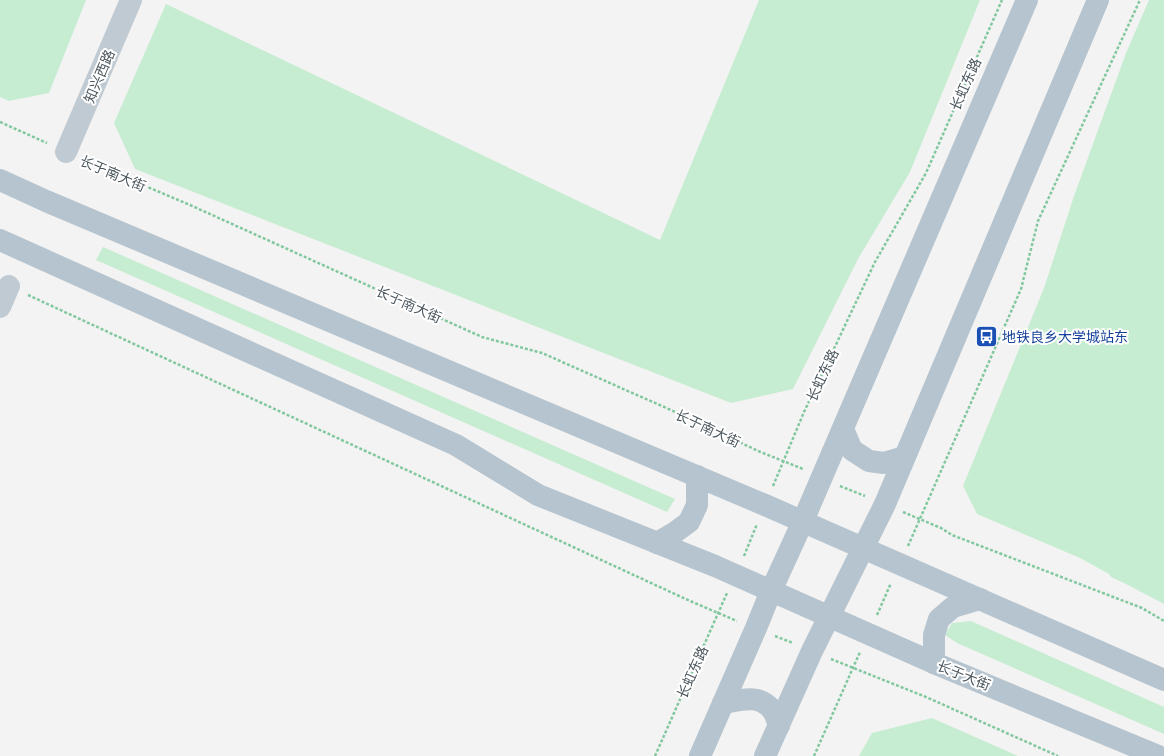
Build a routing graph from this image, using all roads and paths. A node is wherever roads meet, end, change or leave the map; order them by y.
1 (132, 0) edge
2 (1002, 0) edge
3 (1027, 0) edge
4 (1098, 0) edge
5 (1140, 0) edge
6 (0, 122) edge
7 (66, 152) junction
8 (0, 180) edge
9 (0, 240) edge
10 (9, 286) joint
11 (0, 307) edge
12 (843, 429) junction
13 (904, 458) junction
14 (783, 461) junction
15 (696, 476) junction
16 (822, 478) junction
17 (765, 504) junction
18 (885, 504) junction
19 (920, 519) junction
20 (803, 521) junction
21 (657, 543) junction
22 (863, 548) junction
23 (900, 564) junction
24 (736, 575) junction
25 (770, 591) junction
26 (980, 599) junction
27 (718, 613) junction
28 (829, 616) junction
29 (1164, 621) edge
30 (756, 628) junction
31 (868, 634) junction
32 (812, 651) junction
33 (934, 663) junction
34 (853, 668) junction
35 (1164, 680) edge
36 (723, 703) junction
37 (779, 726) junction
38 (655, 756) edge
39 (700, 756) edge
40 (766, 756) edge
41 (814, 756) edge
42 (1058, 756) edge
43 (1158, 756) edge

1 - 7 street, 知兴西路
2 - 14 path, 长虹东路
3 - 12 main road, 长虹东路
4 - 13 main road
5 - 19 path
6 - 7 path, 长于南大街
7 - 14 path, 长于南大街
8 - 15 main road
9 - 21 main road
10 - 11 street
10 - 27 path
12 - 13 main road
12 - 16 main road, 长虹东路
13 - 18 main road
14 - 16 path, 长于南大街
14 - 17 path, 长虹东路
15 - 17 main road
15 - 21 main road
16 - 18 path
16 - 20 main road, 长虹东路
17 - 20 main road
17 - 24 path, 长虹东路
18 - 19 path
18 - 22 main road
19 - 23 path
19 - 29 path
20 - 22 main road
20 - 25 main road, 长虹东路
21 - 24 main road
22 - 23 main road
22 - 28 main road
23 - 26 main road
23 - 31 path
24 - 25 main road
24 - 27 path, 长虹东路
25 - 28 main road, 长于大街
25 - 30 main road, 长虹东路
26 - 33 main road
26 - 35 main road
27 - 30 path
27 - 38 path, 长虹东路
28 - 31 main road, 长于大街
28 - 32 main road
30 - 32 path
30 - 36 main road, 长虹东路
31 - 33 main road, 长于大街
31 - 34 path
32 - 34 path
32 - 37 main road
33 - 43 main road, 长于大街
34 - 41 path
34 - 42 path
36 - 37 main road
36 - 39 main road, 长虹东路
37 - 40 main road

